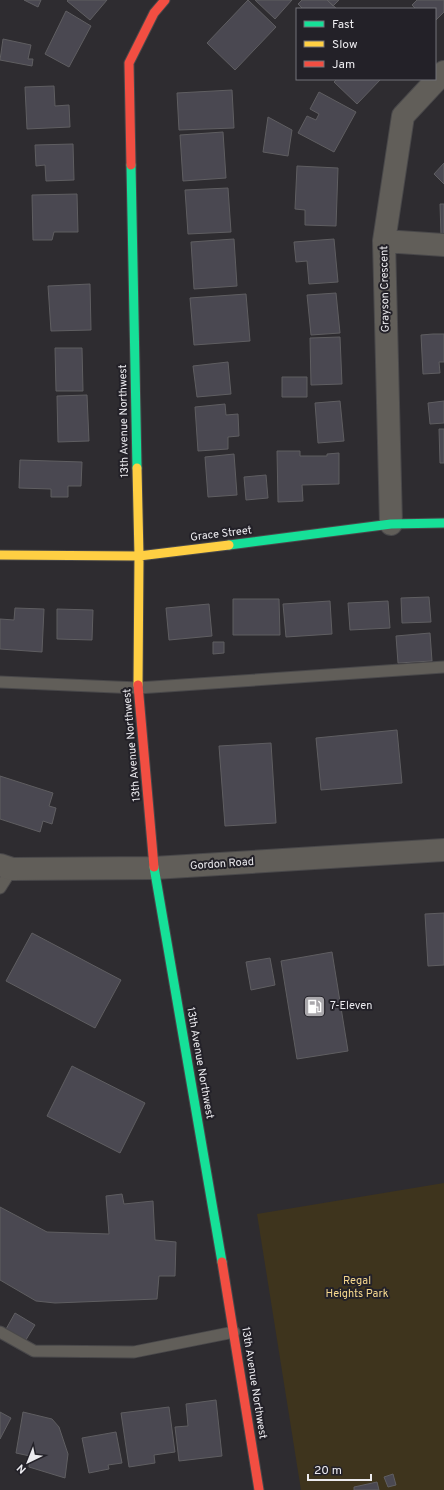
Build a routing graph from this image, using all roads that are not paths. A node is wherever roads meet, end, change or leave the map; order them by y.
1 (165, 0) edge
2 (444, 72) edge
3 (384, 241) junction
4 (444, 245) edge
5 (444, 523) edge
6 (391, 524) junction
7 (0, 555) edge
8 (139, 556) junction
9 (444, 667) edge
10 (0, 682) edge
11 (138, 688) junction
12 (444, 850) edge
13 (6, 867) edge
14 (154, 868) junction
15 (0, 888) edge
16 (0, 1332) edge
17 (234, 1332) junction
18 (259, 1490) edge

1 - 8 street, 13th Avenue Northwest
2 - 3 street, Grayson Crescent
3 - 4 street
3 - 6 street, Grayson Crescent
5 - 6 street, Grace Street
6 - 8 street, Grace Street
7 - 8 street, Grace Street
8 - 11 street, 13th Avenue Northwest
9 - 11 lane
10 - 11 lane
11 - 14 street, 13th Avenue Northwest
12 - 14 street, Gordon Road
13 - 14 street, Gordon Road
13 - 15 lane
14 - 17 street, 13th Avenue Northwest
16 - 17 lane
17 - 18 street, 13th Avenue Northwest

